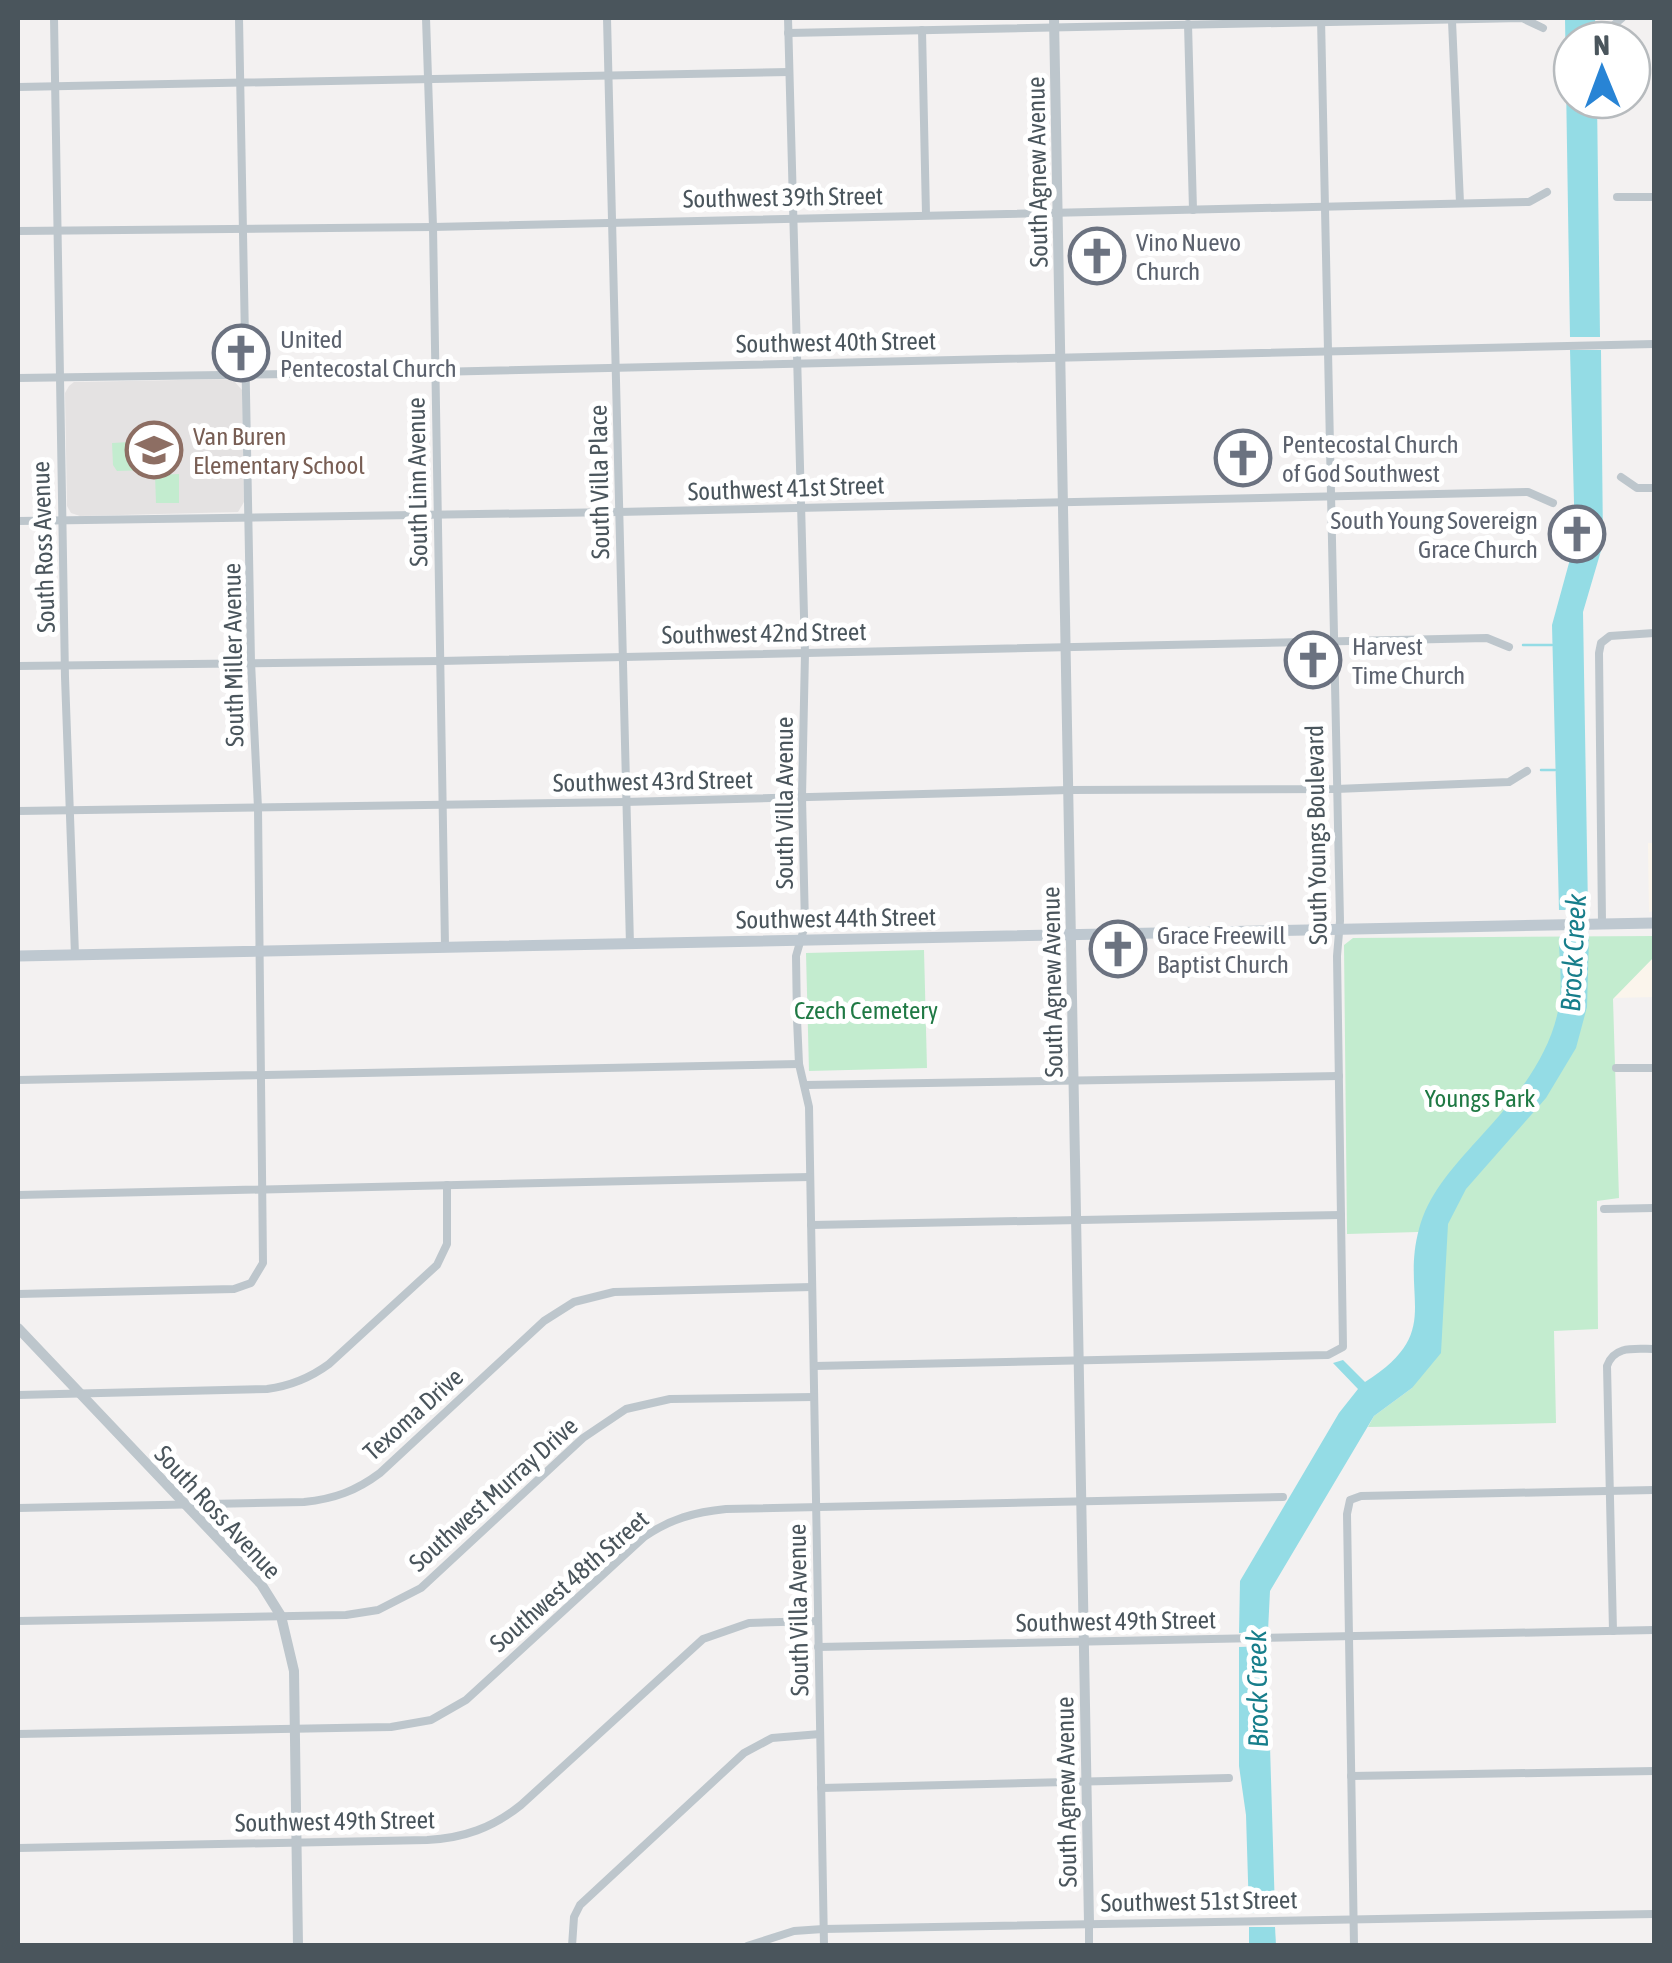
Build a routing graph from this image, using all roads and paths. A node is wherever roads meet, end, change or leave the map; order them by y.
1 (54, 18) edge
2 (240, 18) edge
3 (426, 18) edge
4 (607, 18) edge
5 (788, 18) edge
6 (1321, 19) edge
7 (1452, 21) junction
8 (1054, 22) edge
9 (1188, 24) junction
10 (1543, 28) dead end
11 (922, 30) junction
12 (788, 33) junction
13 (789, 72) junction
14 (608, 75) junction
15 (427, 78) junction
16 (240, 82) junction
17 (54, 86) junction
18 (18, 87) edge
19 (1547, 192) dead end
20 (1617, 197) dead end
21 (1654, 197) edge
22 (1460, 204) junction
23 (1323, 208) junction
24 (1193, 210) junction
25 (1058, 211) junction
26 (926, 215) junction
27 (792, 216) junction
28 (612, 222) junction
29 (243, 227) junction
30 (433, 227) junction
31 (57, 231) junction
32 (18, 232) edge
33 (1654, 344) edge
34 (1328, 351) junction
35 (1061, 356) junction
36 (798, 363) junction
37 (617, 367) junction
38 (434, 372) junction
39 (246, 374) junction
40 (60, 377) junction
41 (18, 378) edge
42 (1621, 478) dead end
43 (1654, 488) edge
44 (1330, 498) junction
45 (1063, 500) junction
46 (1554, 503) dead end
47 (802, 507) junction
48 (618, 512) junction
49 (250, 516) junction
50 (438, 516) junction
51 (62, 520) junction
52 (18, 521) edge
53 (1654, 633) edge
54 (1332, 642) junction
55 (1066, 645) junction
56 (1509, 647) dead end
57 (805, 653) junction
58 (624, 656) junction
59 (440, 661) junction
60 (251, 662) junction
61 (66, 665) junction
62 (18, 666) edge
63 (1527, 771) dead end
64 (1336, 789) junction
65 (1069, 790) junction
66 (802, 798) junction
67 (625, 802) junction
68 (444, 804) junction
69 (258, 808) junction
70 (18, 810) edge
71 (70, 810) junction
72 (1654, 923) edge
73 (1602, 924) junction
74 (1340, 930) junction
75 (1070, 936) junction
76 (801, 940) junction
77 (630, 945) junction
78 (445, 946) junction
79 (260, 951) junction
80 (75, 954) junction
81 (18, 956) edge
82 (799, 1064) junction
83 (1616, 1068) dead end
84 (1654, 1068) edge
85 (260, 1075) junction
86 (1340, 1076) junction
87 (1073, 1079) junction
88 (18, 1080) edge
89 (806, 1085) junction
90 (810, 1177) junction
91 (447, 1185) junction
92 (262, 1189) junction
93 (18, 1194) edge
94 (1654, 1208) edge
95 (1604, 1209) dead end
96 (1341, 1215) junction
97 (1075, 1220) junction
98 (811, 1225) junction
99 (812, 1287) junction
100 (18, 1294) edge
101 (18, 1328) edge
102 (1654, 1349) edge
103 (1079, 1360) junction
104 (814, 1366) junction
105 (81, 1394) junction
106 (18, 1395) edge
107 (814, 1397) junction
108 (1654, 1490) edge
109 (1610, 1491) junction
110 (1283, 1497) dead end
111 (1082, 1501) junction
112 (185, 1505) junction
113 (816, 1507) junction
114 (18, 1508) edge
115 (281, 1616) junction
116 (818, 1621) junction
117 (18, 1622) edge
118 (1654, 1630) edge
119 (1614, 1632) junction
120 (1348, 1636) junction
121 (1084, 1641) junction
122 (818, 1647) junction
123 (294, 1729) junction
124 (18, 1734) edge
125 (820, 1734) junction
126 (1654, 1771) edge
127 (1351, 1776) junction
128 (1229, 1778) dead end
129 (1086, 1782) junction
130 (821, 1788) junction
131 (296, 1842) junction
132 (18, 1848) edge
133 (1654, 1914) edge
134 (1354, 1918) junction
135 (1089, 1922) junction
136 (823, 1929) junction
137 (298, 1946) edge
138 (572, 1946) edge
139 (747, 1946) edge
140 (824, 1946) edge
141 (1090, 1946) edge
142 (1354, 1946) edge

1 - 17 street, South Ross Avenue
2 - 16 street, South Miller Avenue
3 - 15 street, South Linn Avenue
4 - 14 street, South Villa Place
5 - 12 street, South Villa Avenue
6 - 7 street
6 - 9 street
6 - 23 street, South Youngs Boulevard
7 - 10 street
7 - 22 street
8 - 9 street
8 - 11 street
8 - 25 street, South Agnew Avenue
9 - 24 street
11 - 12 street
11 - 26 street
12 - 13 street, South Villa Avenue
13 - 14 street
13 - 27 street, South Villa Avenue
14 - 15 street
14 - 28 street, South Villa Place
15 - 16 street
15 - 30 street, South Linn Avenue
16 - 17 street
16 - 29 street, South Miller Avenue
17 - 18 street
17 - 31 street, South Ross Avenue
19 - 22 street, Southwest 39th Street
20 - 21 street
22 - 23 street, Southwest 39th Street
23 - 24 street, Southwest 39th Street
23 - 34 street, South Youngs Boulevard
24 - 25 street, Southwest 39th Street
25 - 26 street, Southwest 39th Street
25 - 35 street, South Agnew Avenue
26 - 27 street, Southwest 39th Street
27 - 28 street, Southwest 39th Street
27 - 36 street, South Villa Avenue
28 - 30 street, Southwest 39th Street
28 - 37 street, South Villa Place
29 - 30 street, Southwest 39th Street
29 - 31 street, Southwest 39th Street
29 - 39 street, South Miller Avenue
30 - 38 street, South Linn Avenue
31 - 32 street, Southwest 39th Street
31 - 40 street, South Ross Avenue
33 - 34 street, Southwest 40th Street
34 - 35 street, Southwest 40th Street
34 - 44 street, South Youngs Boulevard
35 - 36 street, Southwest 40th Street
35 - 45 street, South Agnew Avenue
36 - 37 street, Southwest 40th Street
36 - 47 street, South Villa Avenue
37 - 38 street, Southwest 40th Street
37 - 48 street, South Villa Place
38 - 39 street, Southwest 40th Street
38 - 50 street, South Linn Avenue
39 - 40 street, Southwest 40th Street
39 - 49 street, South Miller Avenue
40 - 41 street, Southwest 40th Street
40 - 51 street, South Ross Avenue
42 - 43 street
44 - 45 street, Southwest 41st Street
44 - 46 street, Southwest 41st Street
44 - 54 street, South Youngs Boulevard
45 - 47 street, Southwest 41st Street
45 - 55 street, South Agnew Avenue
47 - 48 street, Southwest 41st Street
47 - 57 street, South Villa Avenue
48 - 50 street, Southwest 41st Street
48 - 58 street, South Villa Place
49 - 50 street, Southwest 41st Street
49 - 51 street, Southwest 41st Street
49 - 60 street, South Miller Avenue
50 - 59 street, South Linn Avenue
51 - 52 street, Southwest 41st Street
51 - 61 street, South Ross Avenue
53 - 73 street
54 - 55 street, Southwest 42nd Street
54 - 56 street, Southwest 42nd Street
54 - 64 street, South Youngs Boulevard
55 - 57 street, Southwest 42nd Street
55 - 65 street, South Agnew Avenue
57 - 58 street, Southwest 42nd Street
57 - 66 street, South Villa Avenue
58 - 59 street, Southwest 42nd Street
58 - 67 street, South Villa Place
59 - 60 street, Southwest 42nd Street
59 - 68 street, South Linn Avenue
60 - 61 street, Southwest 42nd Street
60 - 69 street, South Miller Avenue
61 - 62 street, Southwest 42nd Street
61 - 71 street, South Ross Avenue
63 - 64 street, Southwest 43rd Street
64 - 65 street, Southwest 43rd Street
64 - 74 street, South Youngs Boulevard
65 - 66 street, Southwest 43rd Street
65 - 75 street, South Agnew Avenue
66 - 67 street, Southwest 43rd Street
66 - 76 street, South Villa Avenue
67 - 68 street, Southwest 43rd Street
67 - 77 street, South Villa Place
68 - 69 street, Southwest 43rd Street
68 - 78 street, South Linn Avenue
69 - 71 street, Southwest 43rd Street
69 - 79 street, South Miller Avenue
70 - 71 street, Southwest 43rd Street
71 - 80 street, South Ross Avenue
72 - 73 main road, Southwest 44th Street
73 - 74 main road, Southwest 44th Street
74 - 75 main road, Southwest 44th Street
74 - 86 street, South Youngs Boulevard
75 - 76 main road, Southwest 44th Street
75 - 87 street, South Agnew Avenue
76 - 77 main road, Southwest 44th Street
76 - 82 street, South Villa Avenue
77 - 78 main road, Southwest 44th Street
78 - 79 main road, Southwest 44th Street
79 - 80 main road, Southwest 44th Street
79 - 85 street, South Miller Avenue
80 - 81 main road, Southwest 44th Street
82 - 85 street
82 - 89 street, South Villa Avenue
83 - 84 street
85 - 88 street
85 - 92 street, South Miller Avenue
86 - 87 street
86 - 96 street, South Youngs Boulevard
87 - 89 street
87 - 97 street, South Agnew Avenue
89 - 90 street, South Villa Avenue
90 - 91 street
90 - 98 street, South Villa Avenue
91 - 92 street
91 - 105 street
92 - 93 street
92 - 100 street, South Miller Avenue
94 - 95 street
96 - 97 street
96 - 103 street, South Youngs Boulevard
97 - 98 street
97 - 103 street, South Agnew Avenue
98 - 99 street, South Villa Avenue
99 - 104 street, South Villa Avenue
99 - 112 street, Texoma Drive
101 - 105 street, South Ross Avenue
102 - 109 street
103 - 104 street
103 - 111 street, South Agnew Avenue
104 - 107 street, South Villa Avenue
105 - 106 street
105 - 112 street, South Ross Avenue
107 - 113 street, South Villa Avenue
107 - 115 street, Southwest Murray Drive
108 - 109 street
109 - 119 street
109 - 120 street
110 - 111 street, Southwest 48th Street
111 - 113 street, Southwest 48th Street
111 - 121 street, South Agnew Avenue
112 - 114 street, Texoma Drive
112 - 115 street, South Ross Avenue
113 - 116 street, South Villa Avenue
113 - 123 street, Southwest 48th Street
115 - 117 street, Southwest Murray Drive
115 - 123 street, South Ross Avenue
116 - 122 street, South Villa Avenue
116 - 131 street, Southwest 49th Street
118 - 119 street, Southwest 49th Street
119 - 120 street, Southwest 49th Street
120 - 121 street, Southwest 49th Street
120 - 127 street
121 - 122 street, Southwest 49th Street
121 - 129 street, South Agnew Avenue
122 - 125 street, South Villa Avenue
123 - 124 street, Southwest 48th Street
123 - 131 street, South Ross Avenue
125 - 130 street, South Villa Avenue
125 - 138 street
126 - 127 street
127 - 134 street
128 - 129 street
129 - 130 street
129 - 135 street, South Agnew Avenue
130 - 136 street, South Villa Avenue
131 - 132 street, Southwest 49th Street
131 - 137 street, South Ross Avenue
133 - 134 street, Southwest 51st Street
134 - 135 street, Southwest 51st Street
134 - 142 street
135 - 136 street, Southwest 51st Street
135 - 141 street, South Agnew Avenue
136 - 139 street, Southwest 51st Street
136 - 140 street, South Villa Avenue

